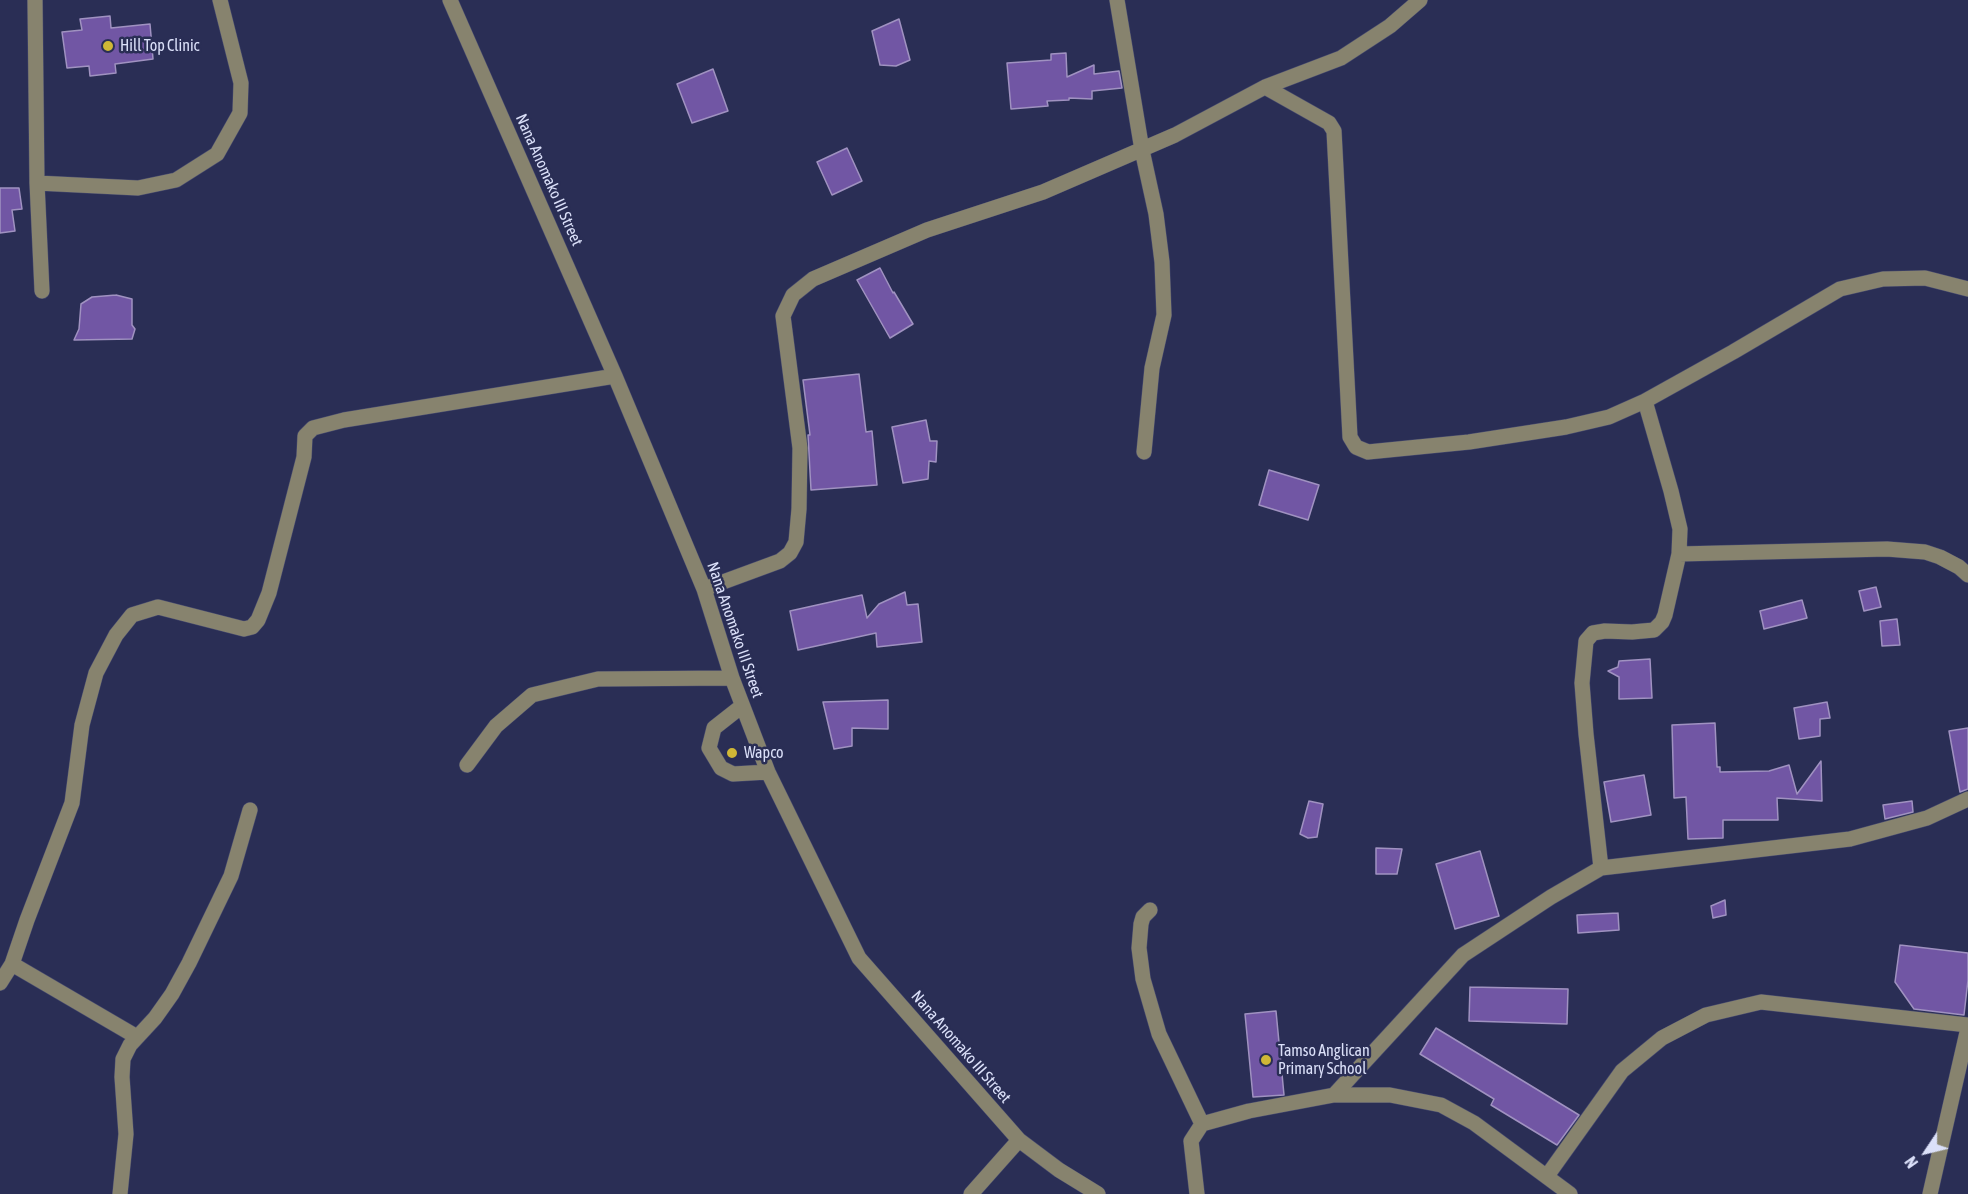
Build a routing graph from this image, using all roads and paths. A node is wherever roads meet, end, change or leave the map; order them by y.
1 (35, 0) edge
2 (220, 0) edge
3 (450, 0) edge
4 (1117, 0) edge
5 (1420, 0) edge
6 (1265, 87) junction
7 (1142, 150) junction
8 (37, 183) junction
9 (1968, 289) edge
10 (42, 291) dead end
11 (615, 376) junction
12 (1645, 401) junction
13 (1144, 452) dead end
14 (1679, 555) junction
15 (1968, 574) edge
16 (704, 589) junction
17 (732, 678) junction
18 (742, 706) junction
19 (467, 765) dead end
20 (768, 772) junction
21 (1968, 799) edge
22 (250, 810) dead end
23 (1601, 868) junction
24 (1150, 910) dead end
25 (12, 964) junction
26 (0, 983) edge
27 (1968, 1026) edge
28 (137, 1037) junction
29 (1334, 1095) junction
30 (1202, 1124) junction
31 (1019, 1140) junction
32 (1547, 1176) junction
33 (120, 1194) edge
34 (971, 1194) edge
35 (1098, 1194) edge
36 (1197, 1194) edge
37 (1570, 1194) edge
38 (1930, 1194) edge

1 - 8 street
2 - 8 street
3 - 11 street, Nana Anomako III Street
4 - 7 street
5 - 6 street
6 - 7 street
6 - 12 street
7 - 13 street
7 - 16 street
8 - 10 street
9 - 12 street
11 - 16 street, Nana Anomako III Street
11 - 25 street
12 - 14 street
14 - 15 street
14 - 23 street
16 - 17 street, Nana Anomako III Street
17 - 18 street, Nana Anomako III Street
17 - 19 street
18 - 20 street, Nana Anomako III Street
18 - 20 street
20 - 31 street, Nana Anomako III Street
21 - 23 street
22 - 28 street
23 - 29 street
24 - 30 street
25 - 26 street
25 - 28 street
27 - 32 street
27 - 38 street
28 - 33 street
29 - 30 street
29 - 32 street
30 - 36 street
31 - 34 street
31 - 35 street, Nana Anomako III Street
32 - 37 street

